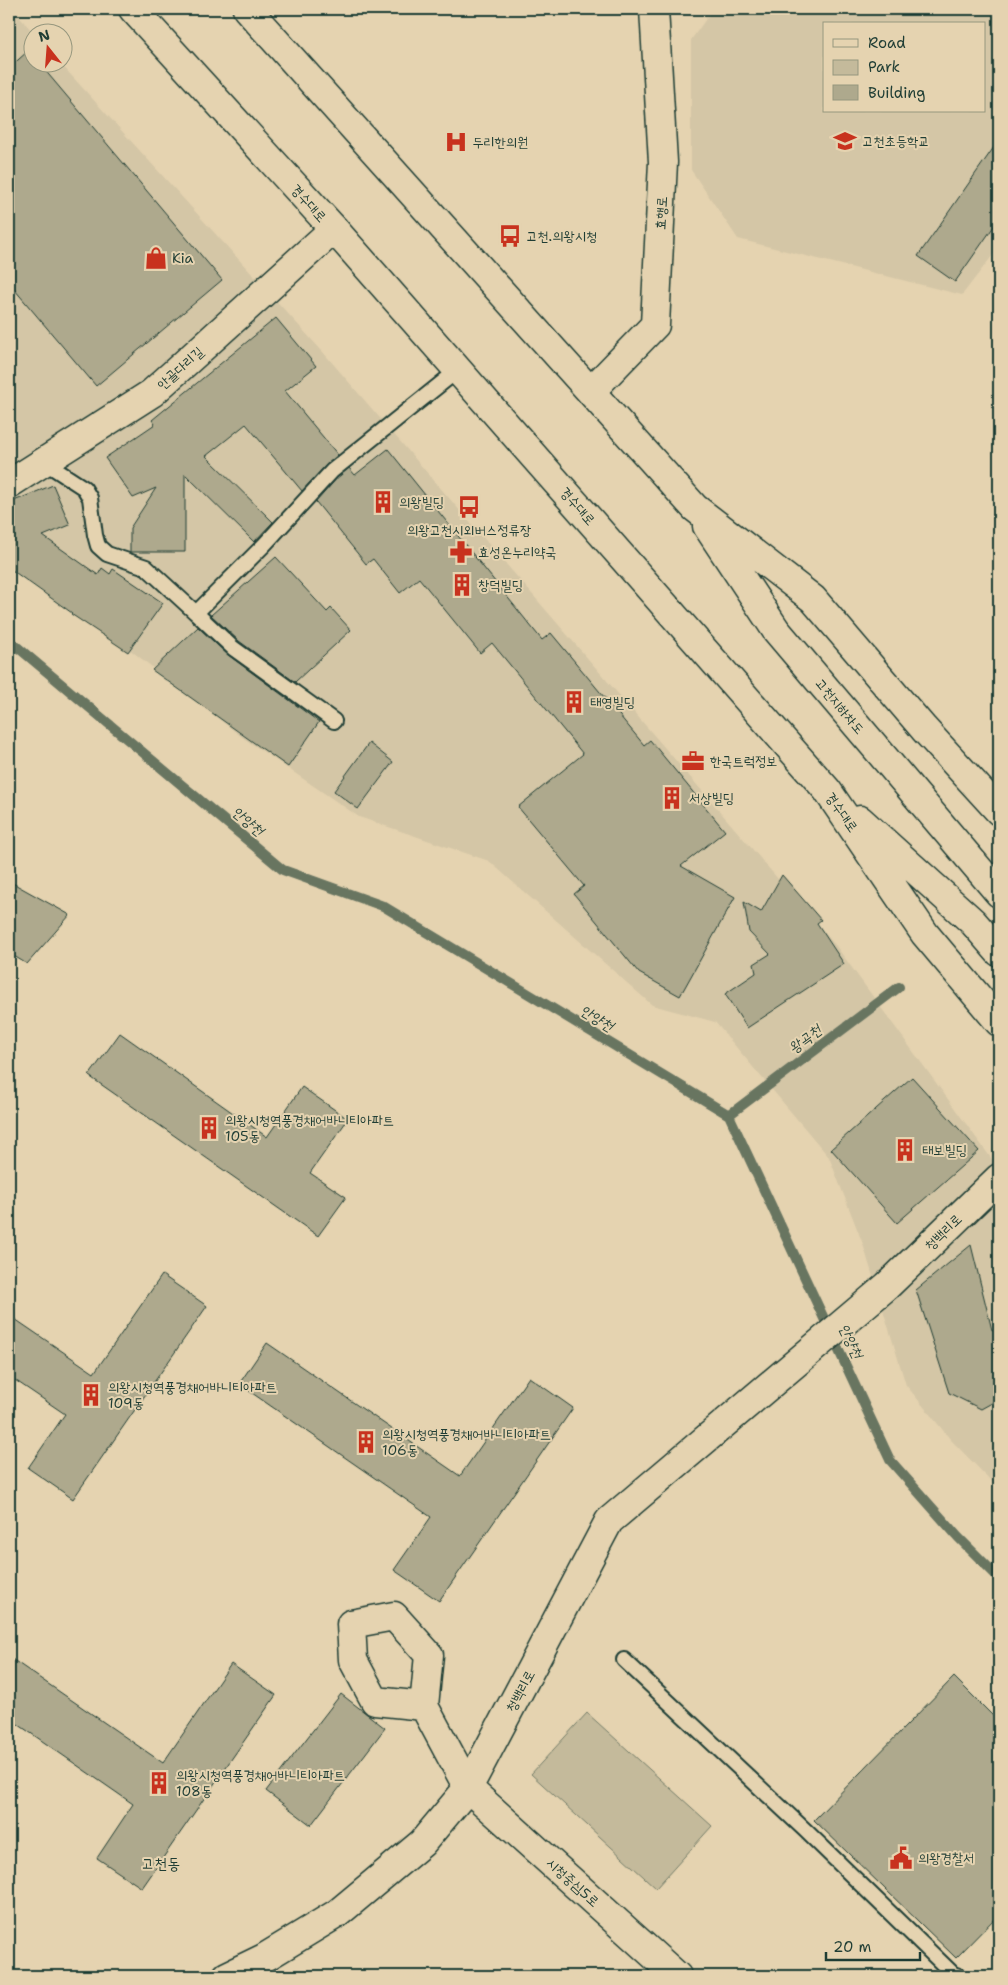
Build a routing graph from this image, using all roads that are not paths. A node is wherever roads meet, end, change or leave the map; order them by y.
1 (133, 9) edge
2 (247, 9) edge
3 (654, 9) edge
4 (334, 230) junction
5 (458, 370) junction
6 (591, 391) junction
7 (44, 462) junction
8 (9, 484) edge
9 (696, 508) junction
10 (196, 613) junction
11 (334, 721) dead end
12 (827, 790) junction
13 (999, 811) edge
14 (999, 893) edge
15 (999, 952) edge
16 (999, 1022) edge
17 (999, 1178) edge
18 (624, 1660) dead end
19 (424, 1706) dead end
20 (468, 1788) junction
21 (227, 1976) edge
22 (677, 1976) edge
23 (959, 1976) edge

1 - 4 main road, 경수대로
2 - 6 main road
3 - 6 main road, 효행로
4 - 5 main road, 경수대로
4 - 7 main road, 안골다리길
5 - 10 lane
5 - 12 main road, 경수대로
6 - 9 main road
7 - 8 main road, 안골다리길
7 - 10 lane
9 - 13 main road
9 - 14 main road, 고천지하차도
10 - 11 lane
12 - 15 main road
12 - 16 main road, 경수대로
17 - 20 main road, 청백리로
18 - 23 lane
19 - 20 main road, 시청중심5로
20 - 21 main road, 청백리로
20 - 22 main road, 시청중심5로

